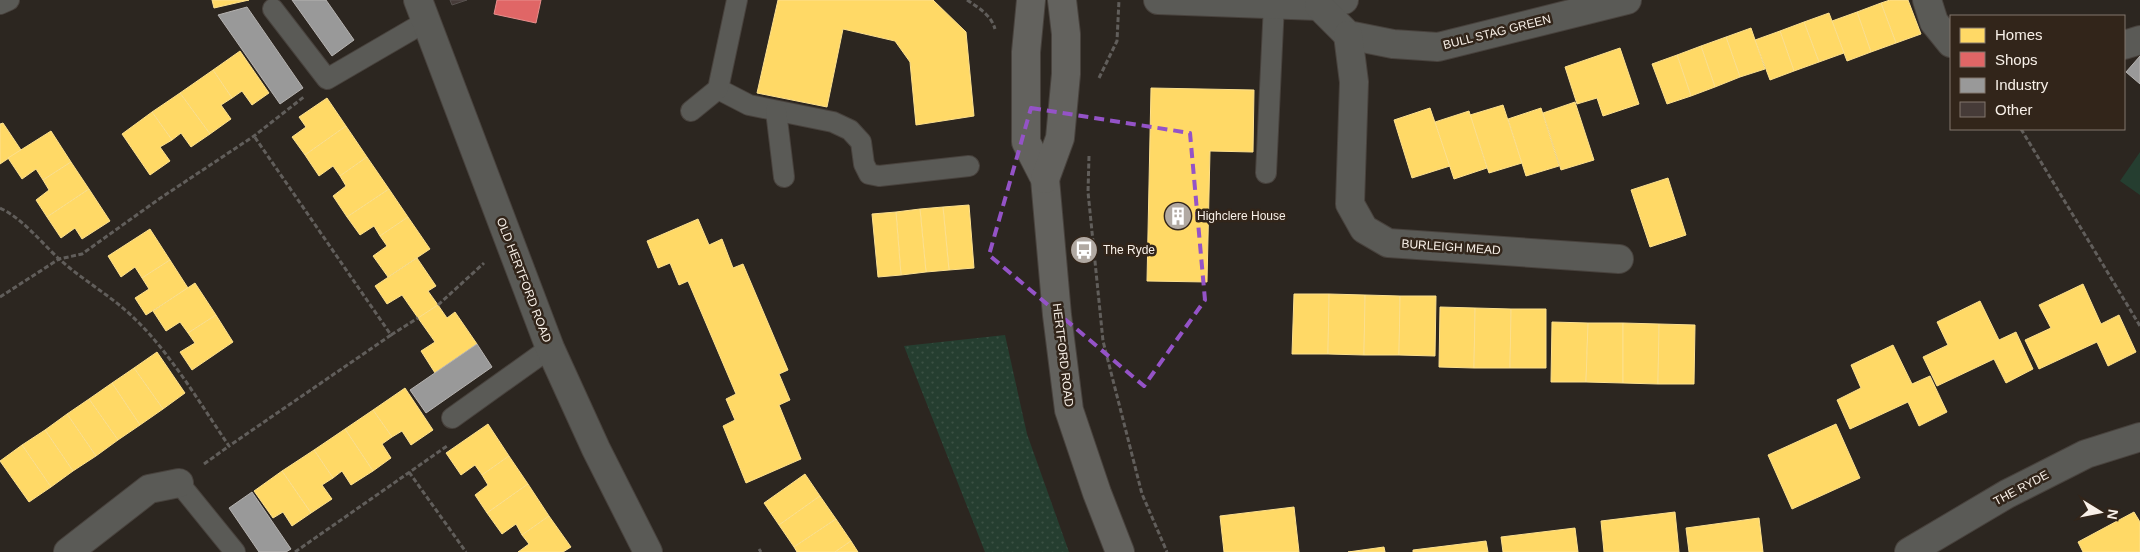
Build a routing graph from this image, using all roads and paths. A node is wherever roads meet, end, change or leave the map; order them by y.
1 (9, 0) edge
2 (737, 0) edge
3 (967, 0) edge
4 (1031, 0) edge
5 (1062, 0) edge
6 (1120, 0) edge
7 (1158, 0) edge
8 (1627, 0) edge
9 (1927, 0) edge
10 (1331, 3) edge
11 (0, 4) edge
12 (1274, 4) junction
13 (273, 9) dead end
14 (421, 11) edge
15 (1348, 35) junction
16 (996, 36) dead end
17 (2140, 40) edge
18 (1950, 42) edge
19 (2125, 44) edge
20 (327, 79) junction
21 (1098, 85) dead end
22 (718, 88) junction
23 (691, 111) dead end
24 (776, 111) junction
25 (2022, 130) edge
26 (254, 136) junction
27 (1089, 147) dead end
28 (969, 166) dead end
29 (1266, 173) dead end
30 (784, 176) dead end
31 (1045, 180) junction
32 (0, 208) edge
33 (509, 241) junction
34 (59, 259) junction
35 (1619, 259) dead end
36 (0, 297) edge
37 (438, 305) dead end
38 (418, 318) dead end
39 (2140, 326) edge
40 (391, 335) junction
41 (550, 348) junction
42 (452, 418) joint
43 (2140, 437) edge
44 (409, 472) junction
45 (179, 483) joint
46 (68, 552) edge
47 (235, 552) edge
48 (295, 552) edge
49 (466, 552) edge
50 (648, 552) edge
51 (1120, 552) edge
52 (1167, 552) edge
53 (1909, 552) edge

1 - 11 lane
2 - 22 lane
3 - 16 path
4 - 31 main road, HERTFORD ROAD
5 - 31 main road, HERTFORD ROAD
6 - 21 path
7 - 12 street
8 - 15 street, BULL STAG GREEN
9 - 18 street
10 - 12 street
10 - 15 street
12 - 29 lane
13 - 20 lane
14 - 20 lane
14 - 33 street, OLD HERTFORD ROAD
15 - 35 street, BURLEIGH MEAD
17 - 19 street
20 - 26 path
22 - 23 lane
22 - 24 lane
24 - 28 lane
24 - 30 lane
25 - 39 path
26 - 34 path
26 - 40 path
27 - 52 path
31 - 51 main road, HERTFORD ROAD
32 - 34 path
33 - 37 path
33 - 41 street, OLD HERTFORD ROAD
34 - 36 path
34 - 40 path
38 - 40 path
41 - 42 lane
41 - 50 street, OLD HERTFORD ROAD
42 - 44 path
43 - 53 street, THE RYDE
44 - 48 path
44 - 49 path
45 - 46 street
45 - 47 lane

